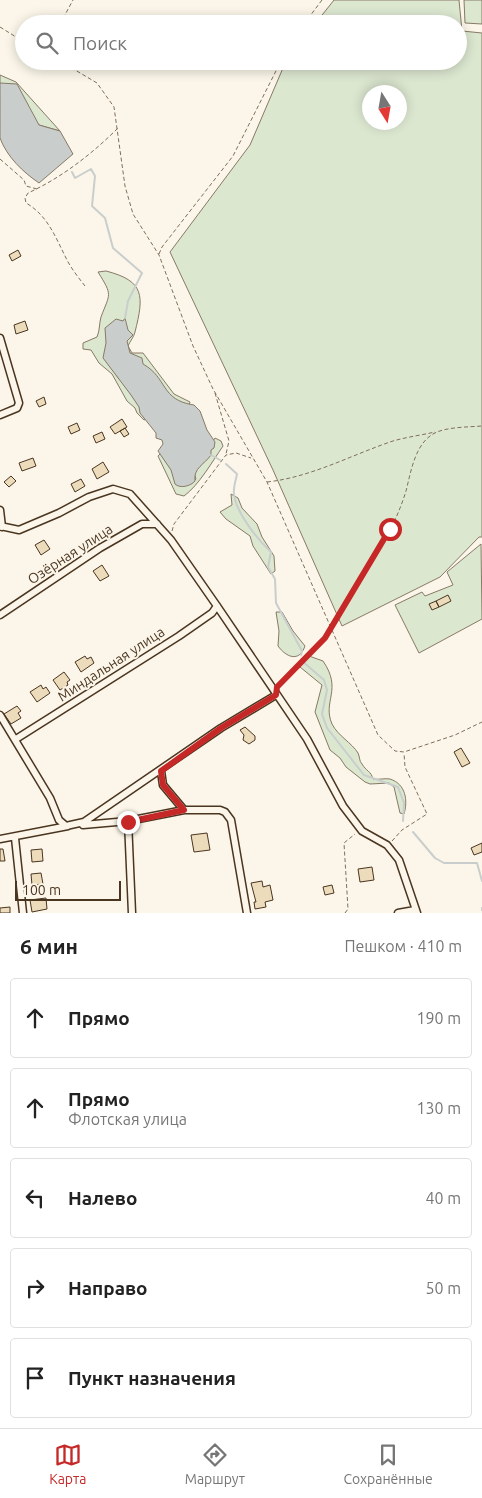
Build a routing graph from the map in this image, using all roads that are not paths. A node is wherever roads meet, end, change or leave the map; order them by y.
1 (0, 338) edge
2 (0, 416) edge
3 (0, 510) edge
4 (157, 524) junction
5 (1, 526) edge
6 (217, 606) junction
7 (0, 615) edge
8 (276, 695) junction
9 (0, 715) edge
10 (16, 739) junction
11 (161, 771) junction
12 (184, 810) junction
13 (128, 822) junction
14 (66, 826) junction
15 (15, 838) junction
16 (0, 839) edge
17 (416, 911) edge
18 (23, 913) edge
19 (132, 913) edge
20 (247, 913) edge
21 (398, 913) edge

1 - 2 street
3 - 5 street
4 - 5 street
4 - 6 street
4 - 7 street, Озёрная улица
6 - 8 street
6 - 10 street, Миндальная улица
8 - 11 street
8 - 17 street
9 - 10 street
10 - 14 street
11 - 12 street
11 - 14 street
12 - 13 street
12 - 20 street
13 - 14 street
13 - 19 street
14 - 15 street
15 - 16 street
15 - 18 street
17 - 21 street

